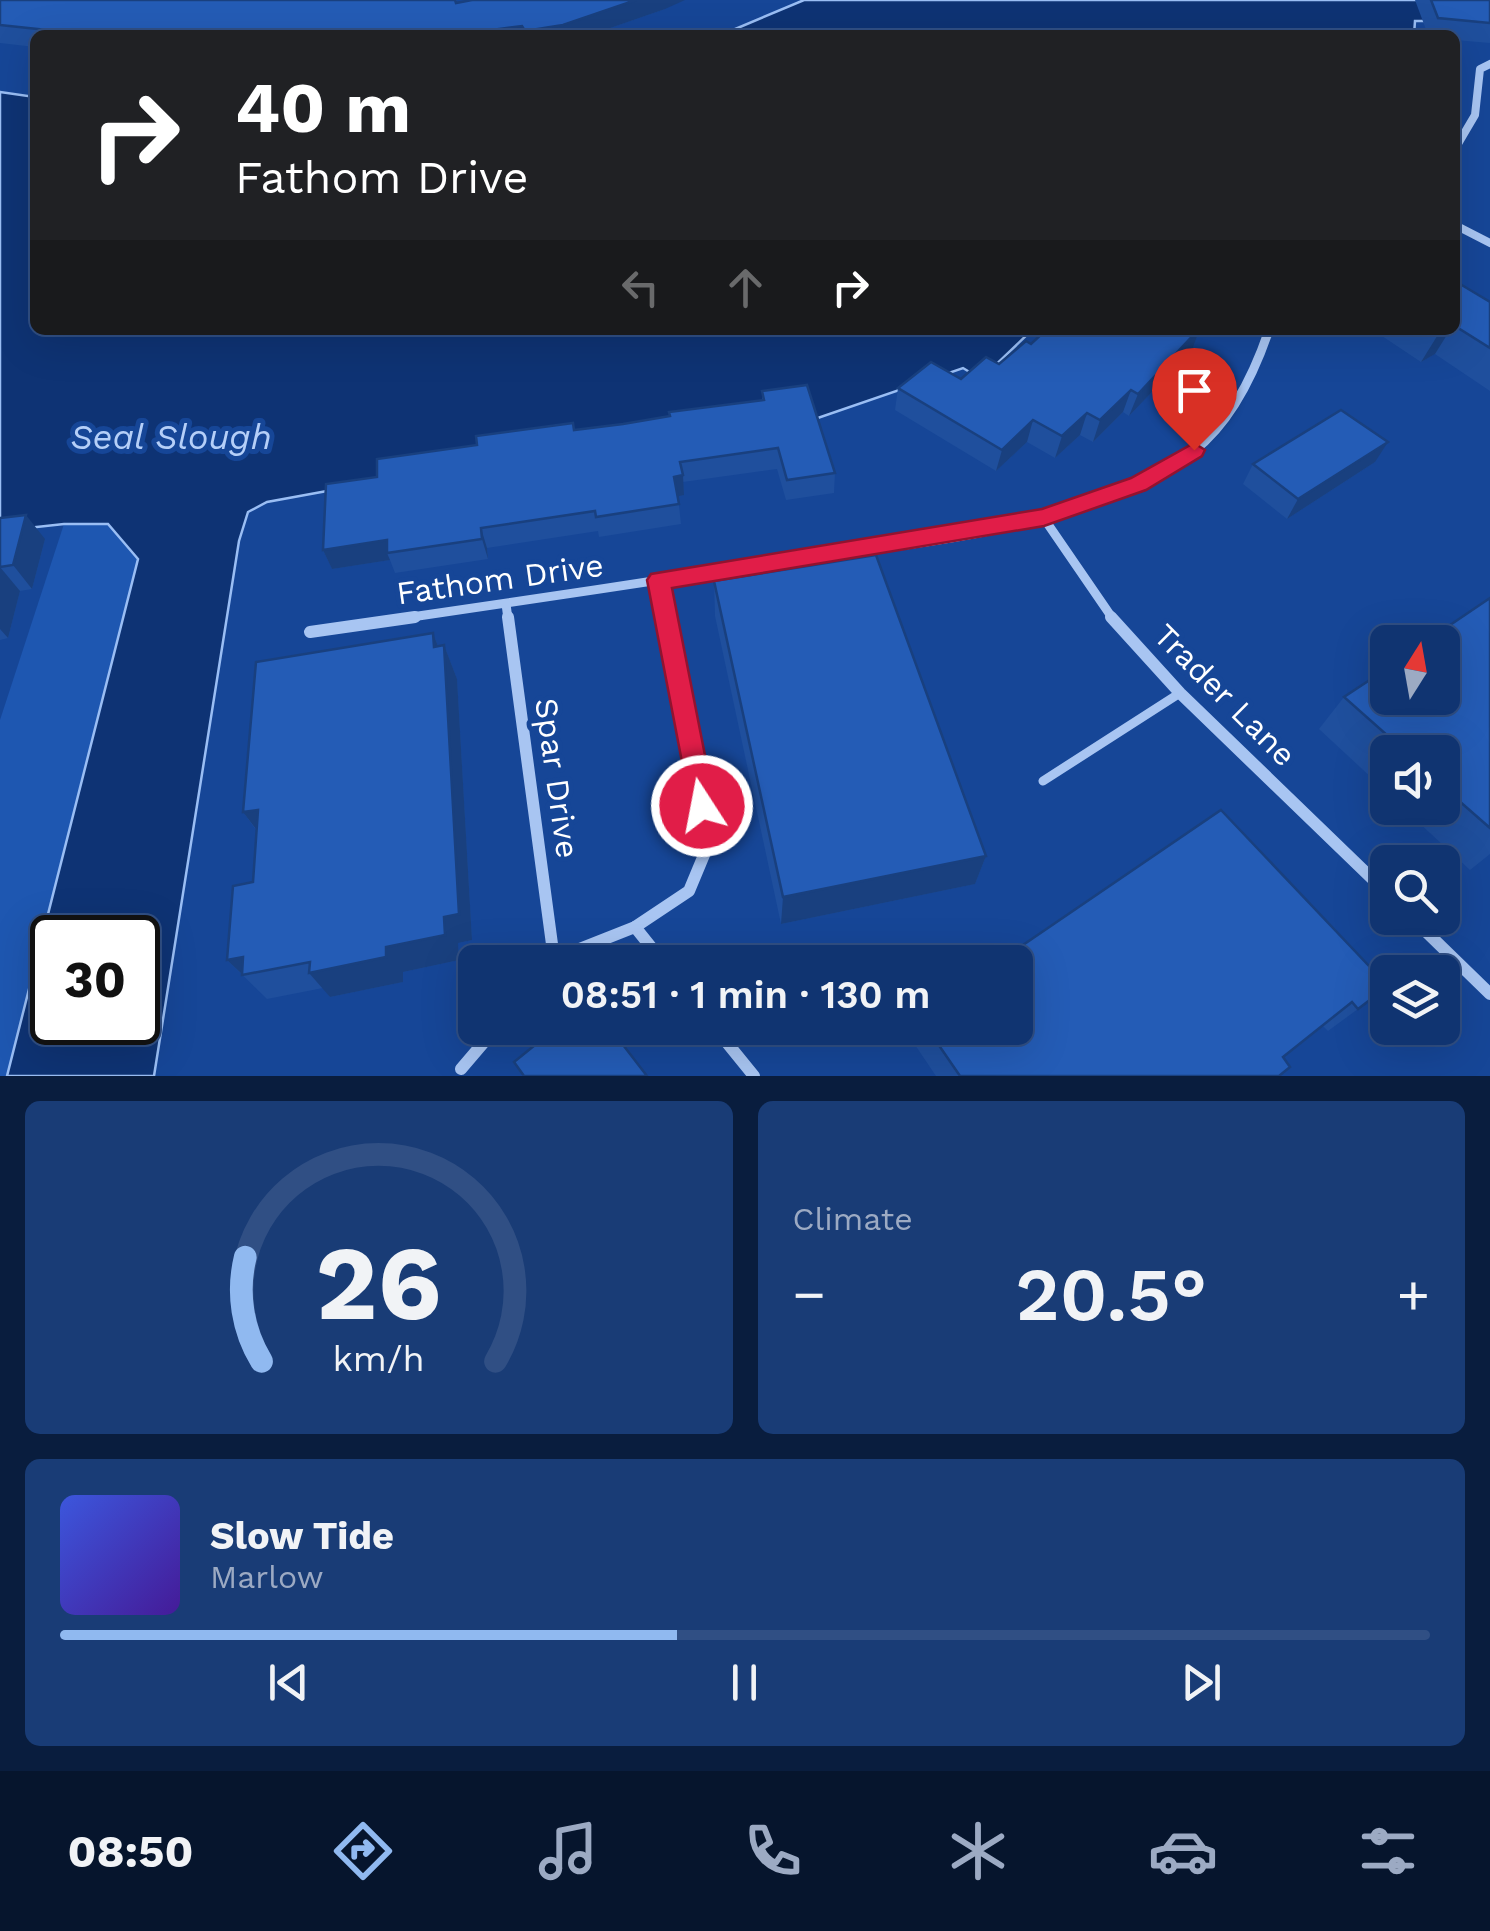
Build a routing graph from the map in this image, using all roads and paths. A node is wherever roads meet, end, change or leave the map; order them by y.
1 (1490, 64) edge
2 (1460, 141) edge
3 (1460, 228) edge
4 (1490, 243) edge
5 (1267, 335) edge
6 (1044, 517) junction
7 (659, 580) junction
8 (506, 604) junction
9 (310, 632) dead end
10 (1180, 693) junction
11 (1044, 781) dead end
12 (1370, 877) edge
13 (635, 927) junction
14 (1429, 935) edge
15 (550, 945) edge
16 (591, 945) edge
17 (650, 945) edge
18 (1490, 994) edge
19 (481, 1045) edge
20 (729, 1045) edge
21 (461, 1068) dead end
22 (754, 1076) edge

1 - 2 street
3 - 4 street
5 - 6 street, Fathom Drive
6 - 7 street, Fathom Drive
6 - 10 street, Trader Lane
7 - 8 street, Fathom Drive
7 - 13 street, Spar Drive
8 - 9 street, Fathom Drive
8 - 15 street, Spar Drive
10 - 11 lane
10 - 12 street, Trader Lane
13 - 16 street, Spar Drive
13 - 17 street
14 - 18 street
19 - 21 street
20 - 22 street

